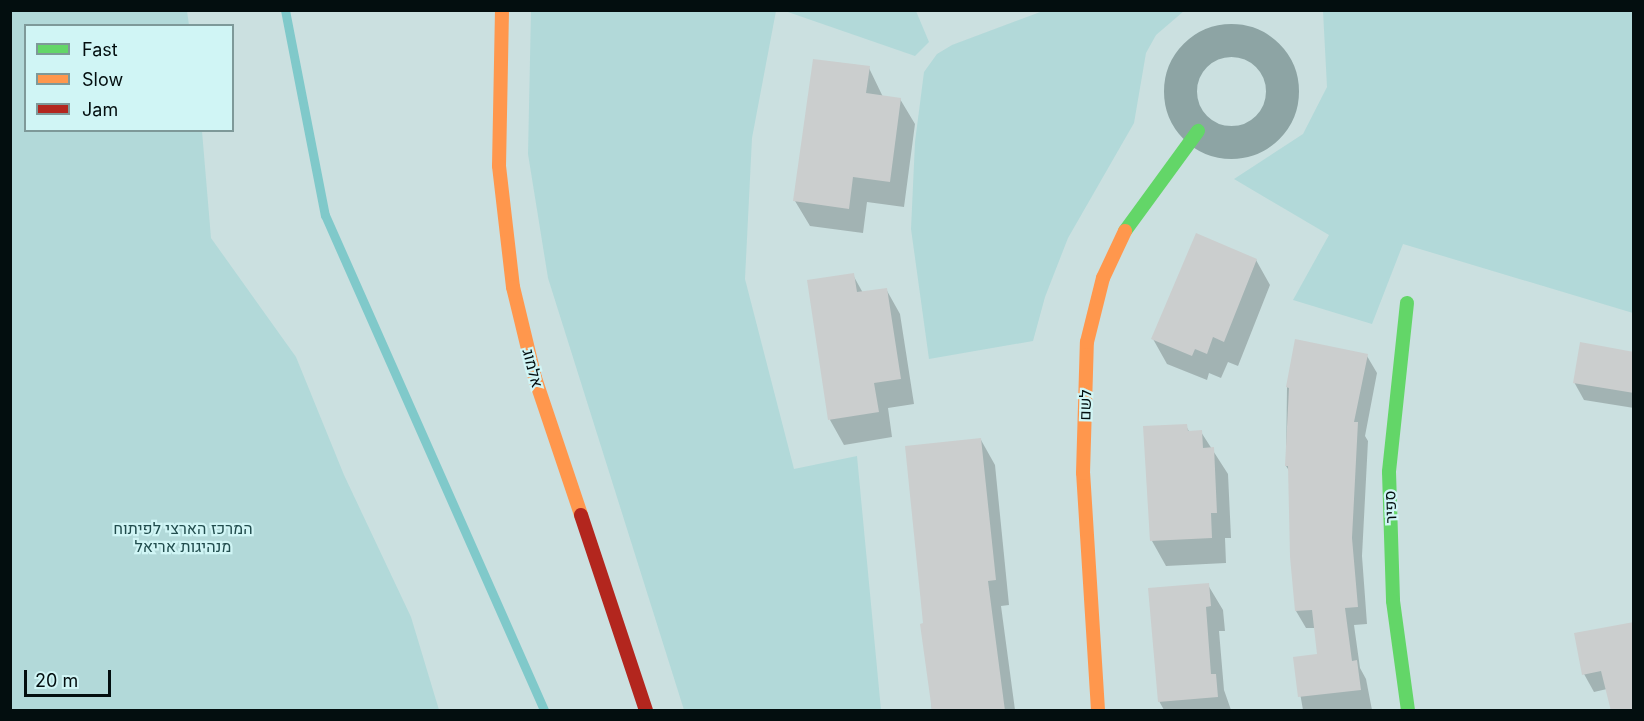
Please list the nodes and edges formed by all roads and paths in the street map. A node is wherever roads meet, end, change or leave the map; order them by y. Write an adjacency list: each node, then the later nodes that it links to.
1 (502, 10): 4 (street, אלמוג)
2 (1198, 131): 5 (street, לשם)
3 (1407, 303): 6 (street, ספיר)
4 (646, 711)
5 (1098, 711)
6 (1408, 711)

